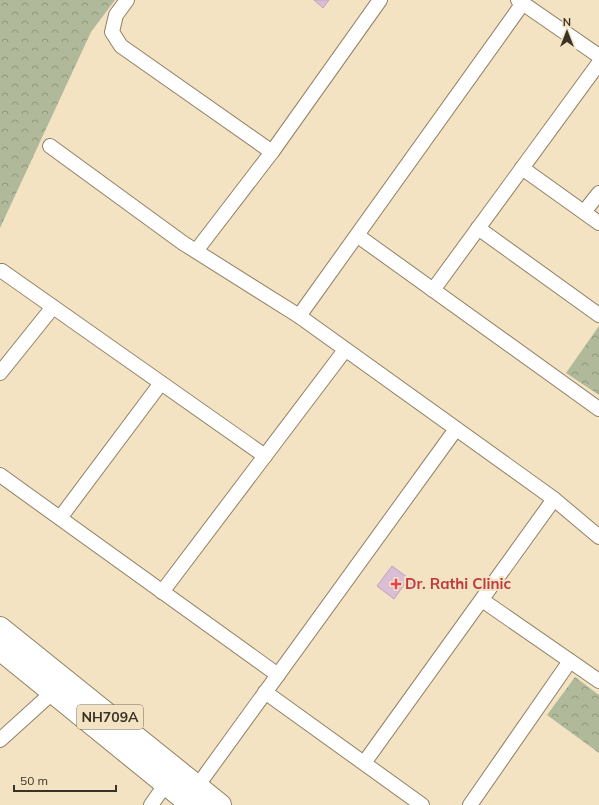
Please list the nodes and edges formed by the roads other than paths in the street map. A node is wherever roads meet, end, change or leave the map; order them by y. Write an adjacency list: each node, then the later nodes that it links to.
1 (127, 0): 7 (street)
2 (380, 0): 7 (street)
3 (520, 2): 4 (street); 13 (street)
4 (599, 56)
5 (599, 63): 8 (street)
6 (50, 146): 14 (street)
7 (272, 152): 14 (street)
8 (522, 168): 10 (street); 12 (street)
9 (599, 192): 10 (street)
10 (584, 212): 11 (street)
11 (599, 223)
12 (478, 228): 16 (street); 18 (street)
13 (358, 236): 16 (street); 19 (street)
14 (196, 251): 19 (street)
15 (2, 271): 17 (street)
16 (433, 290): 23 (street)
17 (53, 307): 21 (street); 22 (street)
18 (599, 315)
19 (299, 316): 20 (street)
20 (345, 350): 24 (street); 25 (street)
21 (0, 373)
22 (161, 383): 25 (street); 28 (street)
23 (599, 409)
24 (456, 429): 27 (street); 35 (street)
25 (265, 456): 30 (street)
26 (0, 475): 28 (street)
27 (554, 499): 29 (street); 31 (street)
28 (60, 518): 30 (street)
29 (599, 537)
30 (162, 592): 35 (street)
31 (482, 600): 34 (street); 40 (street)
32 (0, 628): 41 (highway, NH709A)
33 (0, 649): 37 (highway, NH709A)
34 (570, 661): 36 (street); 46 (street)
35 (278, 675): 38 (street)
36 (599, 681)
37 (53, 692): 39 (street); 41 (highway, NH709A)
38 (265, 692): 40 (street); 42 (street)
39 (0, 740)
40 (364, 763): 45 (street)
41 (171, 777): 42 (highway, NH709A); 43 (street)
42 (192, 797): 44 (highway, NH709A)
43 (151, 805)
44 (220, 805)
45 (422, 805)
46 (470, 805)

